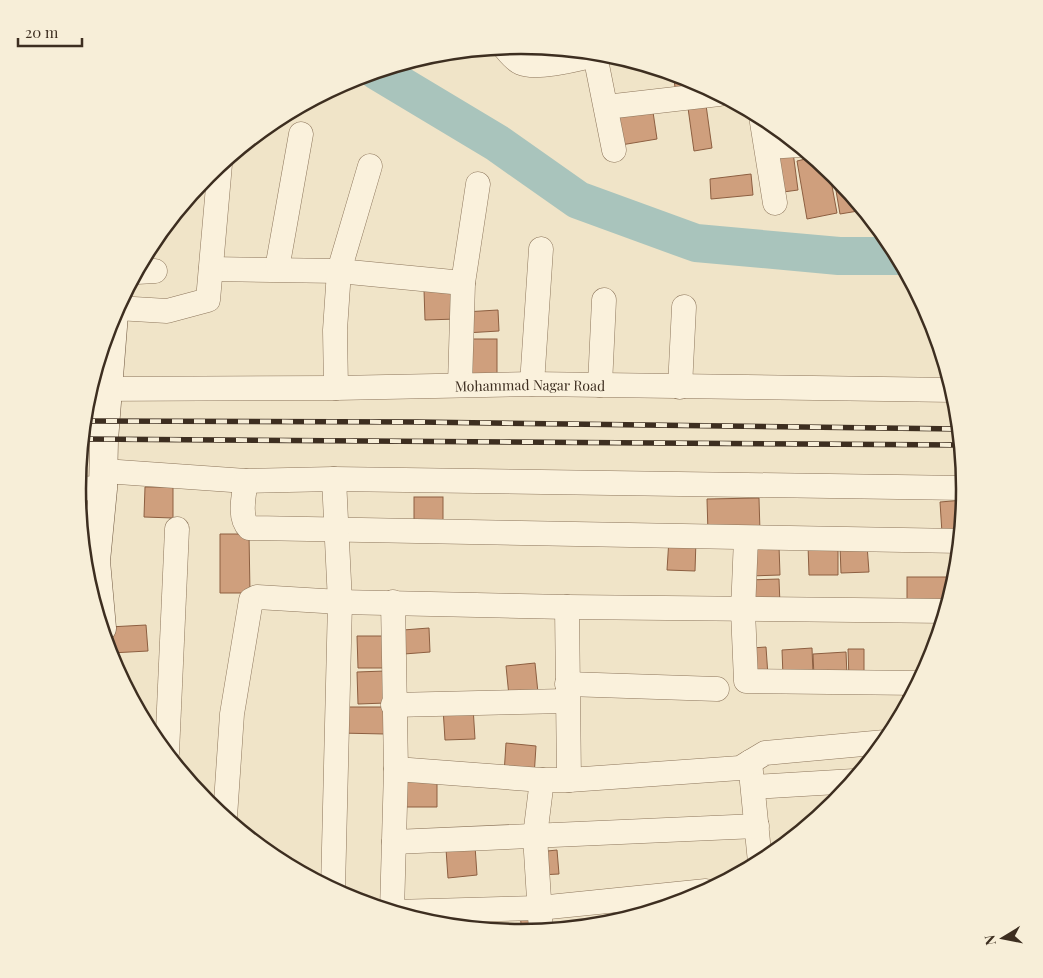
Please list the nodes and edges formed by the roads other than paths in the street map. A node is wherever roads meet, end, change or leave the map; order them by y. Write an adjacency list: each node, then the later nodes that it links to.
1 (511, 54): 2 (street)
2 (582, 58)
3 (594, 60): 5 (street)
4 (706, 95): 5 (street)
5 (606, 107): 10 (street)
6 (763, 127): 9 (street)
7 (301, 134): 17 (street)
8 (788, 146): 9 (street)
9 (767, 147): 14 (street)
10 (614, 150)
11 (370, 166): 18 (street)
12 (219, 177): 16 (street)
13 (478, 184): 19 (street)
14 (775, 203)
15 (540, 249): 25 (street)
16 (211, 269): 17 (street); 21 (street)
17 (277, 269): 18 (street)
18 (339, 271): 19 (street); 28 (street)
19 (463, 283): 24 (street)
20 (604, 300): 26 (street)
21 (125, 308)
22 (684, 308): 27 (street)
23 (103, 370): 29 (main road)
24 (460, 384): 25 (street, Mohammad Nagar Road); 28 (street, Mohammad Nagar Road)
25 (532, 384): 26 (street, Mohammad Nagar Road)
26 (600, 385): 27 (street, Mohammad Nagar Road)
27 (680, 387): 30 (street, Mohammad Nagar Road)
28 (336, 388): 29 (street, Mohammad Nagar Road)
29 (99, 389): 33 (main road)
30 (945, 390)
31 (334, 479): 32 (street); 34 (street); 36 (street)
32 (246, 481): 33 (street); 36 (street)
33 (95, 482): 39 (main road)
34 (957, 488)
35 (177, 529): 49 (street)
36 (336, 530): 37 (street); 40 (street)
37 (746, 538): 38 (street); 43 (street)
38 (954, 541)
39 (91, 550)
40 (340, 602): 41 (street); 57 (street); 62 (street)
41 (392, 602): 42 (street); 48 (street)
42 (567, 607): 43 (street); 47 (street)
43 (743, 610): 44 (street); 45 (street)
44 (939, 612)
45 (911, 683)
46 (717, 689): 47 (street)
47 (567, 693): 48 (street); 54 (street)
48 (393, 705): 52 (street)
49 (168, 742)
50 (875, 743): 51 (street)
51 (750, 762): 54 (street); 56 (street)
52 (396, 769): 53 (street); 60 (street)
53 (542, 780): 54 (street); 59 (street)
54 (569, 780)
55 (844, 782): 56 (street)
56 (753, 787): 58 (street)
57 (226, 808)
58 (757, 826): 59 (street); 61 (street)
59 (535, 836): 60 (street); 65 (street)
60 (394, 842): 64 (street)
61 (763, 851)
62 (333, 881)
63 (678, 895): 65 (street)
64 (393, 904)
65 (539, 908): 66 (street); 67 (street)
66 (418, 911)
67 (540, 923)

